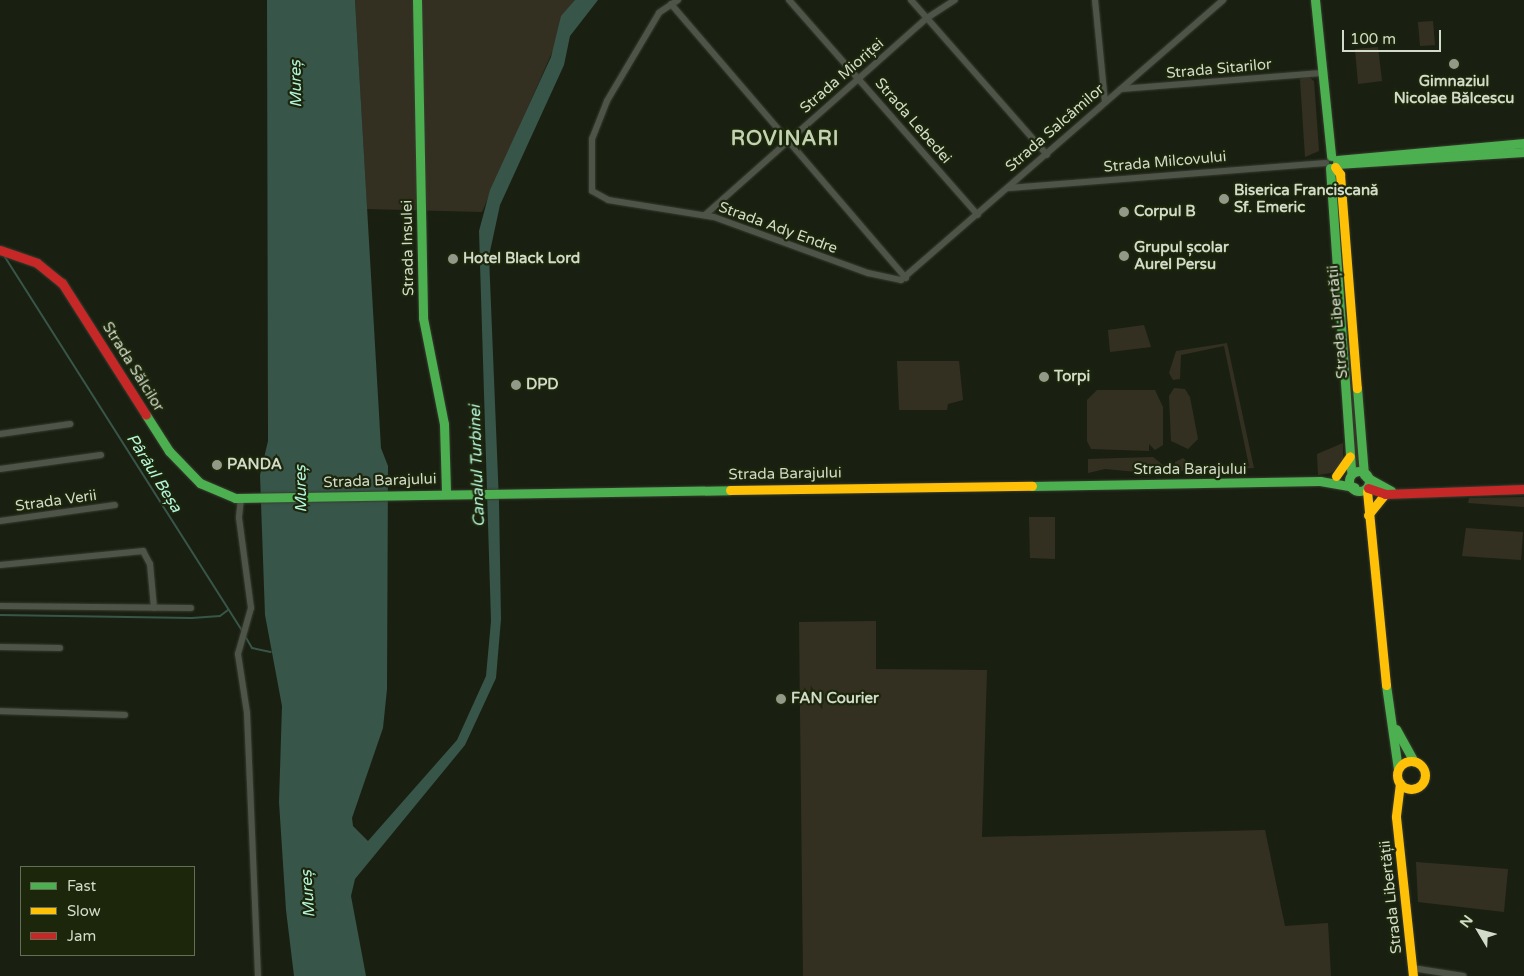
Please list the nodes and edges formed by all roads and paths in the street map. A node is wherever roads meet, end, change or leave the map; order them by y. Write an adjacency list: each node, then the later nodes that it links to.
1 (417, 0): 38 (main road, Strada Insulei)
2 (678, 0): 9 (street, Strada Ady Endre)
3 (789, 0): 12 (street, Strada Lebedei)
4 (911, 0): 10 (street)
5 (955, 0): 10 (street, Strada Mioriței)
6 (1095, 0): 14 (street)
7 (1223, 0): 13 (street, Strada Salcâmilor)
8 (1315, 0): 11 (main road, Strada Libertății)
9 (671, 4): 15 (street); 22 (street, Strada Ady Endre)
10 (927, 18): 12 (street, Strada Mioriței); 18 (street)
11 (1321, 72): 13 (street, Strada Sitarilor); 20 (main road, Strada Libertății)
12 (858, 78): 15 (street, Strada Mioriței); 23 (street, Strada Lebedei)
13 (1120, 90): 14 (street, Strada Salcâmilor)
14 (1105, 102): 18 (street, Strada Salcâmilor)
15 (788, 140): 22 (street, Strada Mioriței); 25 (street)
16 (1524, 143): 19 (main road)
17 (1524, 152): 19 (main road)
18 (1047, 155): 21 (street, Strada Salcâmilor)
19 (1411, 156): 20 (main road)
20 (1333, 163): 21 (street, Strada Milcovului); 28 (main road, Strada Libertății); 33 (main road, Strada Libertății)
21 (1008, 188): 23 (street, Strada Salcâmilor)
22 (705, 215): 25 (street, Strada Ady Endre)
23 (978, 215): 25 (street, Strada Salcâmilor)
24 (0, 250): 40 (main road, Strada Sălcilor)
25 (906, 278)
26 (70, 424): 27 (street)
27 (0, 434)
28 (1352, 438): 31 (main road, Strada Libertății); 32 (main road)
29 (100, 455): 30 (street)
30 (0, 469)
31 (1350, 472): 32 (main road, Strada Barajului); 33 (main road); 35 (main road, Strada Libertății)
32 (1336, 476): 34 (main road, Strada Barajului)
33 (1365, 476): 35 (main road, Strada Libertății); 37 (main road)
34 (1320, 481): 35 (main road, Strada Barajului); 38 (main road, Strada Barajului)
35 (1362, 489): 39 (main road, Strada Barajului); 42 (main road)
36 (1524, 489): 37 (main road)
37 (1396, 492): 39 (main road)
38 (446, 493): 40 (main road, Strada Barajului)
39 (1385, 494): 42 (main road)
40 (246, 498): 59 (street)
41 (116, 505): 43 (street, Strada Verii)
42 (1368, 520): 52 (main road)
43 (0, 521)
44 (0, 565): 46 (street)
45 (0, 606): 46 (street)
46 (154, 608): 47 (street)
47 (191, 608)
48 (0, 647): 49 (street)
49 (60, 648)
50 (0, 711): 51 (street)
51 (125, 715)
52 (1393, 724): 53 (main road); 54 (main road)
53 (1414, 761): 54 (main road); 56 (main road)
54 (1398, 769): 55 (main road)
55 (1400, 783): 56 (main road); 57 (main road, Strada Libertății)
56 (1417, 788): 57 (main road)
57 (1396, 815): 58 (main road, Strada Libertății)
58 (1413, 972): 60 (street)
59 (258, 976)
60 (1463, 976)

